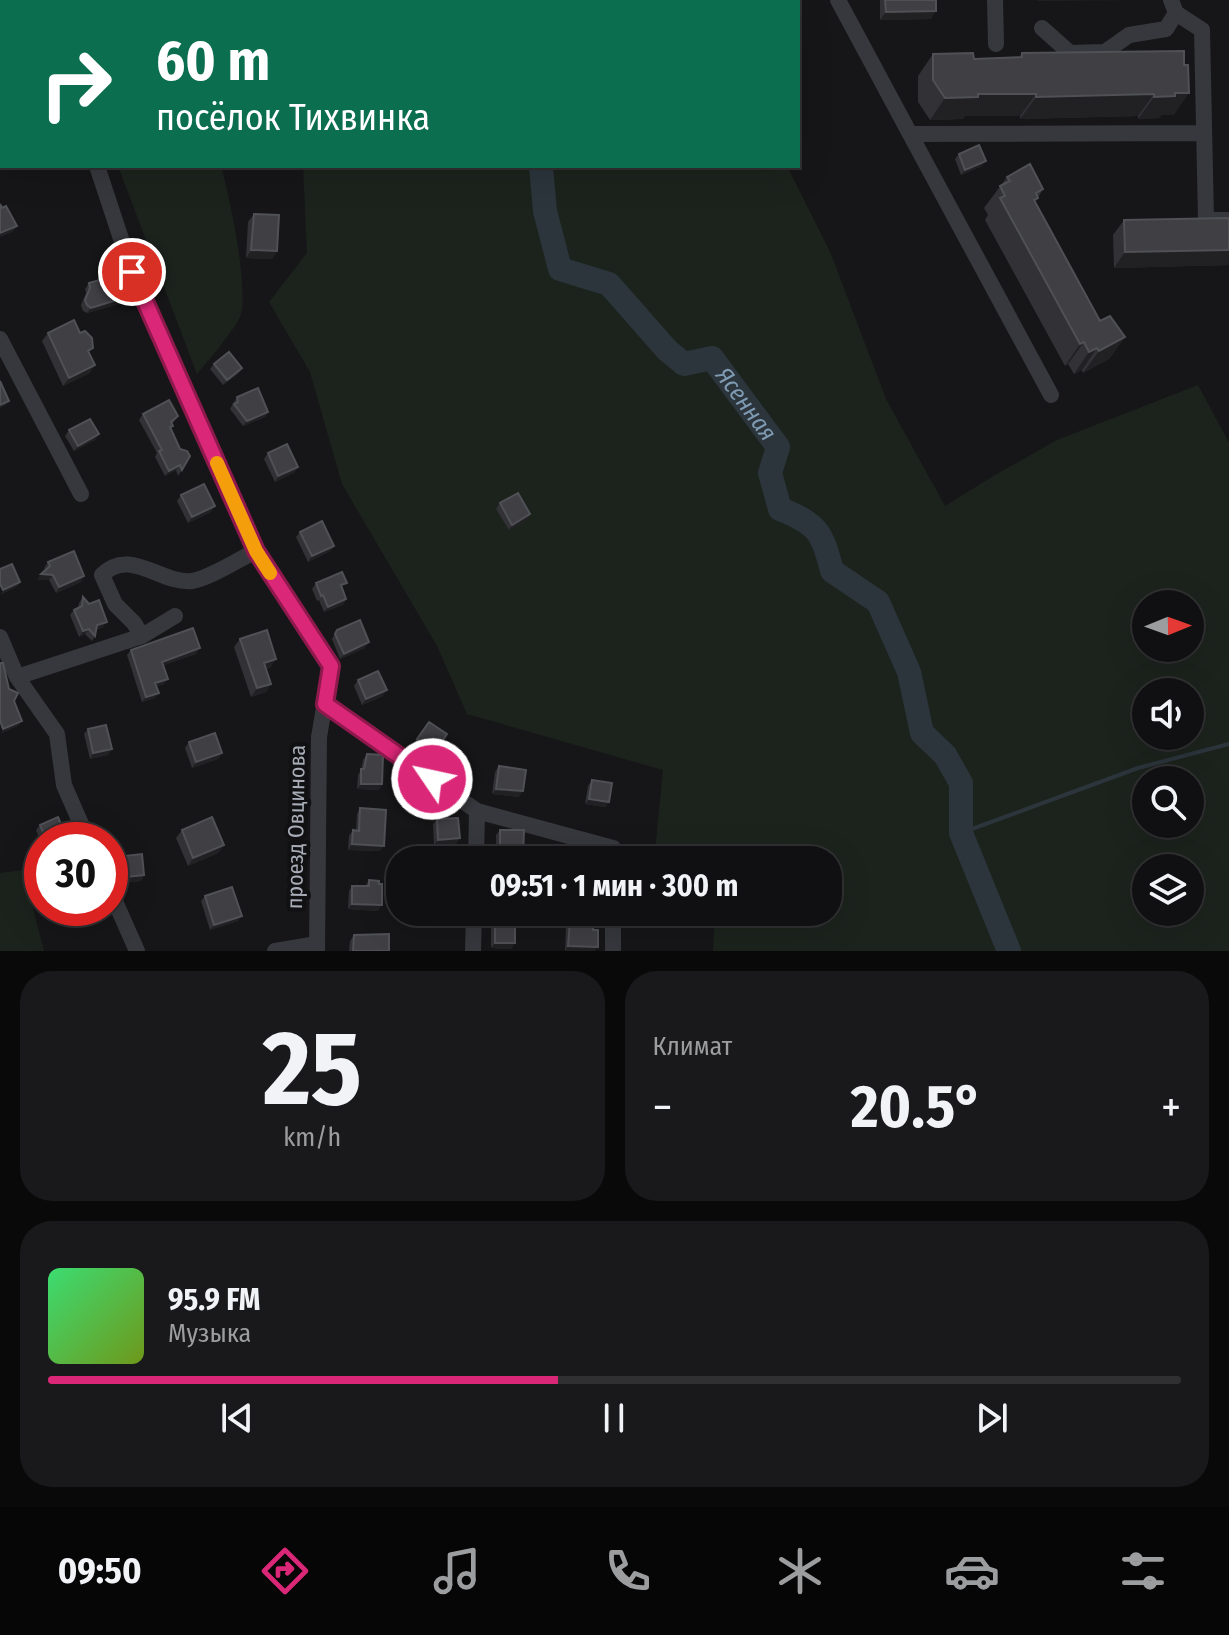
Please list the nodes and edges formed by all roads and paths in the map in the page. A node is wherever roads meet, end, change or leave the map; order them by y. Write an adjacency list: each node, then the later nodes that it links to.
1 (838, 0): 7 (street)
2 (995, 0): 5 (street)
3 (1174, 6): 4 (street); 6 (street)
4 (1042, 28)
5 (996, 44)
6 (1203, 133): 7 (street); 9 (street)
7 (910, 134): 11 (street)
8 (98, 168): 13 (street, проезд Овцинова)
9 (1229, 220)
10 (0, 339): 12 (street)
11 (1051, 395)
12 (81, 494)
13 (256, 551): 15 (street); 18 (street, проезд Овцинова)
14 (175, 616): 15 (street)
15 (142, 636): 17 (street)
16 (0, 637): 17 (street)
17 (17, 677): 20 (street)
18 (325, 704): 19 (street); 26 (street, проезд Овцинова)
19 (477, 811): 21 (street); 22 (street)
20 (80, 822)
21 (476, 846)
22 (588, 846)
23 (126, 926): 27 (street)
24 (474, 926): 29 (street)
25 (613, 926): 30 (street)
26 (317, 948): 28 (street)
27 (137, 951)
28 (275, 951)
29 (473, 951)
30 (613, 951)

